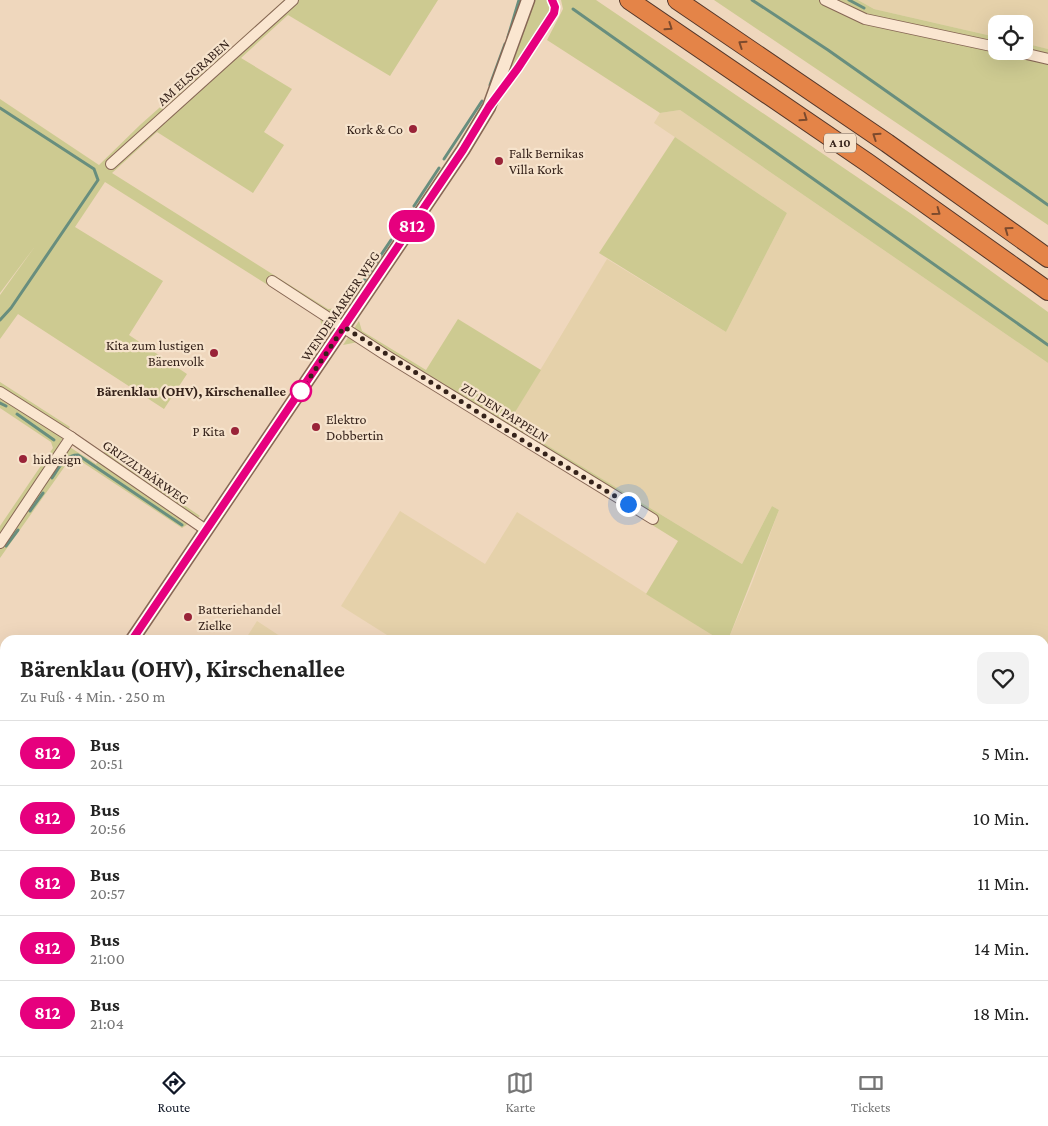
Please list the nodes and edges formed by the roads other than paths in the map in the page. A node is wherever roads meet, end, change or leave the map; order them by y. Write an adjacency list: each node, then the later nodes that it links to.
1 (293, 0): 9 (street, AM ELSGRABEN)
2 (528, 0): 13 (street, WENDEMARKER WEG)
3 (629, 0): 12 (highway, A 10, one-way to 12)
4 (677, 0): 10 (highway, A 10, one-way to 4)
5 (825, 0): 6 (street)
6 (988, 46)
7 (1033, 55): 8 (street)
8 (1048, 59)
9 (111, 164)
10 (1048, 258)
11 (272, 281): 13 (street)
12 (1048, 291)
13 (344, 327): 16 (street, ZU DEN PAPPELN); 17 (street, WENDEMARKER WEG)
14 (0, 392): 15 (street, GRIZZLYBÄRWEG)
15 (68, 441): 17 (street, GRIZZLYBÄRWEG); 18 (street)
16 (652, 519)
17 (206, 530): 19 (street, WENDEMARKER WEG)
18 (0, 542)
19 (135, 635)

